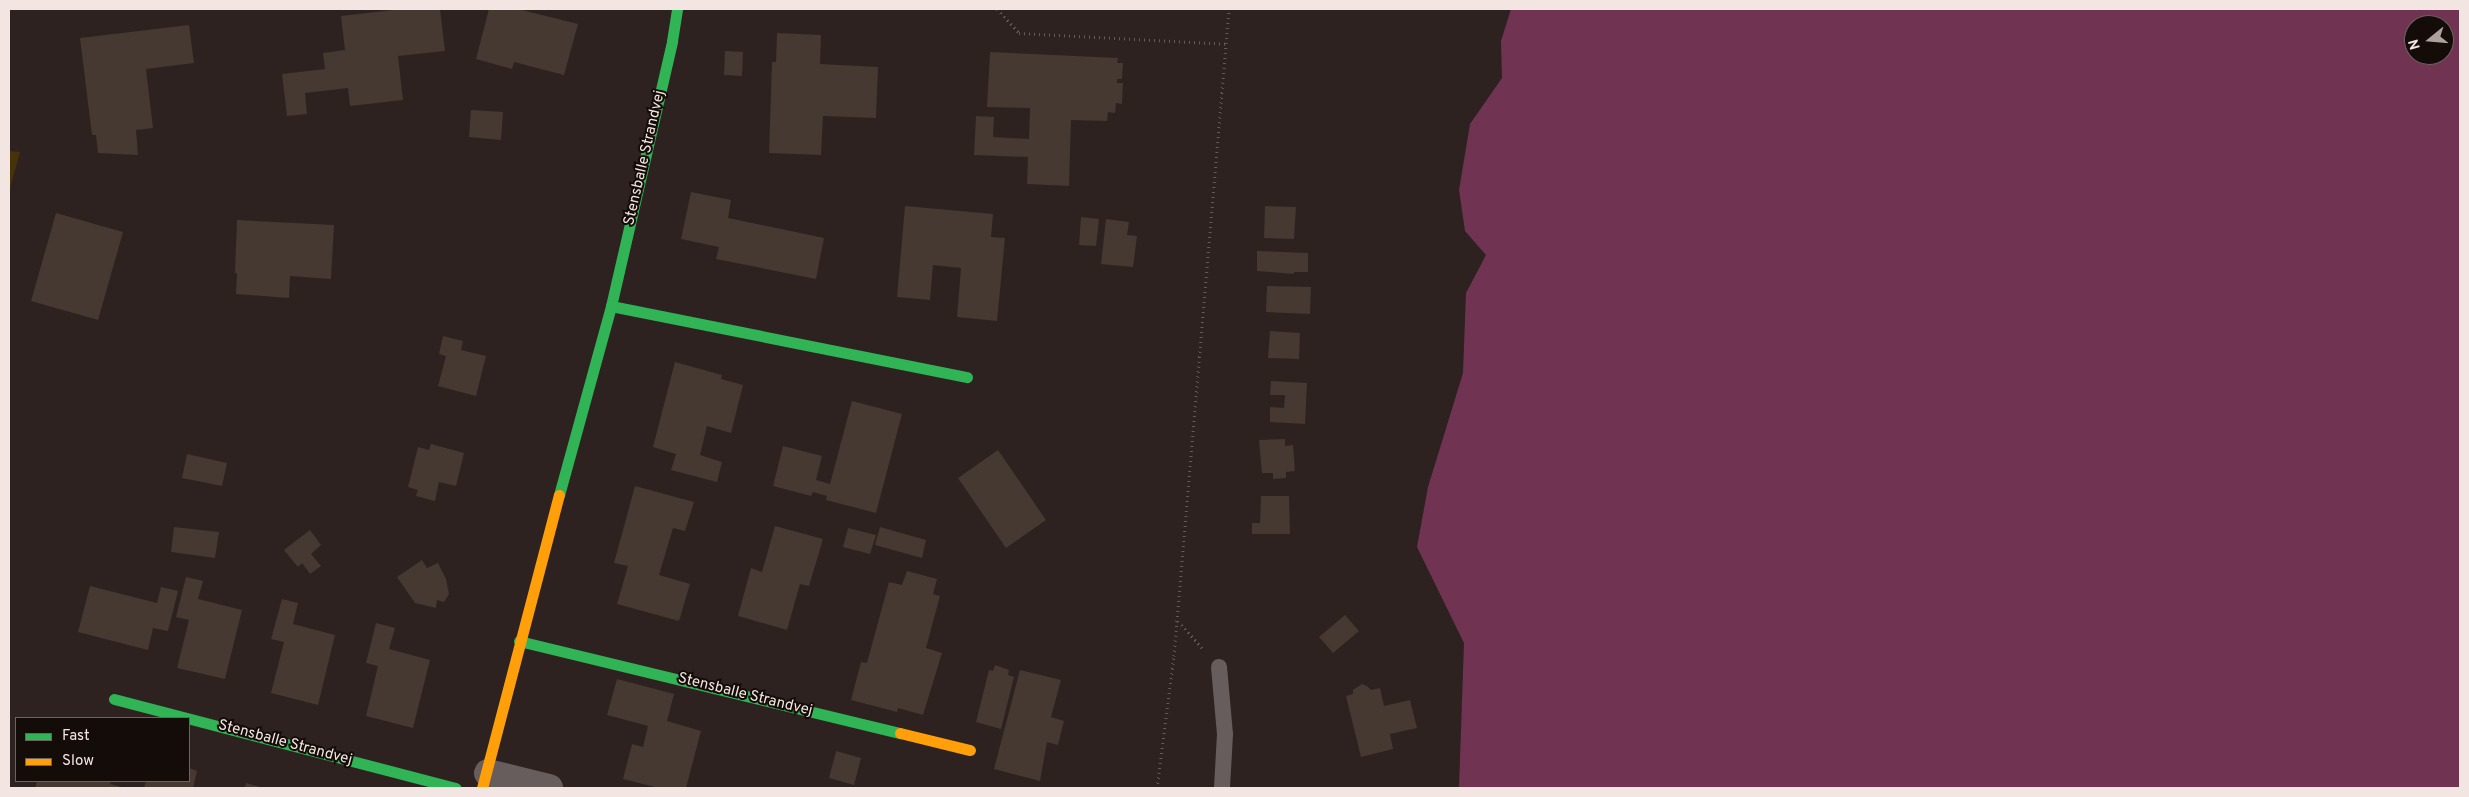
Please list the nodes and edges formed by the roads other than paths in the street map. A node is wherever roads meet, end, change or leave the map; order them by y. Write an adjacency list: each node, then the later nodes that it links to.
1 (676, 9): 2 (street, Stensballe Strandvej)
2 (611, 306): 3 (street); 4 (street, Stensballe Strandvej)
3 (967, 377)
4 (519, 641): 9 (street, Stensballe Strandvej); 10 (street, Stensballe Strandvej)
5 (1219, 667): 13 (lane)
6 (114, 698): 7 (street, Stensballe Strandvej)
7 (186, 717)
8 (190, 718): 11 (street, Stensballe Strandvej)
9 (970, 750)
10 (485, 780): 12 (street, Stensballe Strandvej)
11 (456, 788)
12 (548, 788)
13 (1222, 788)

